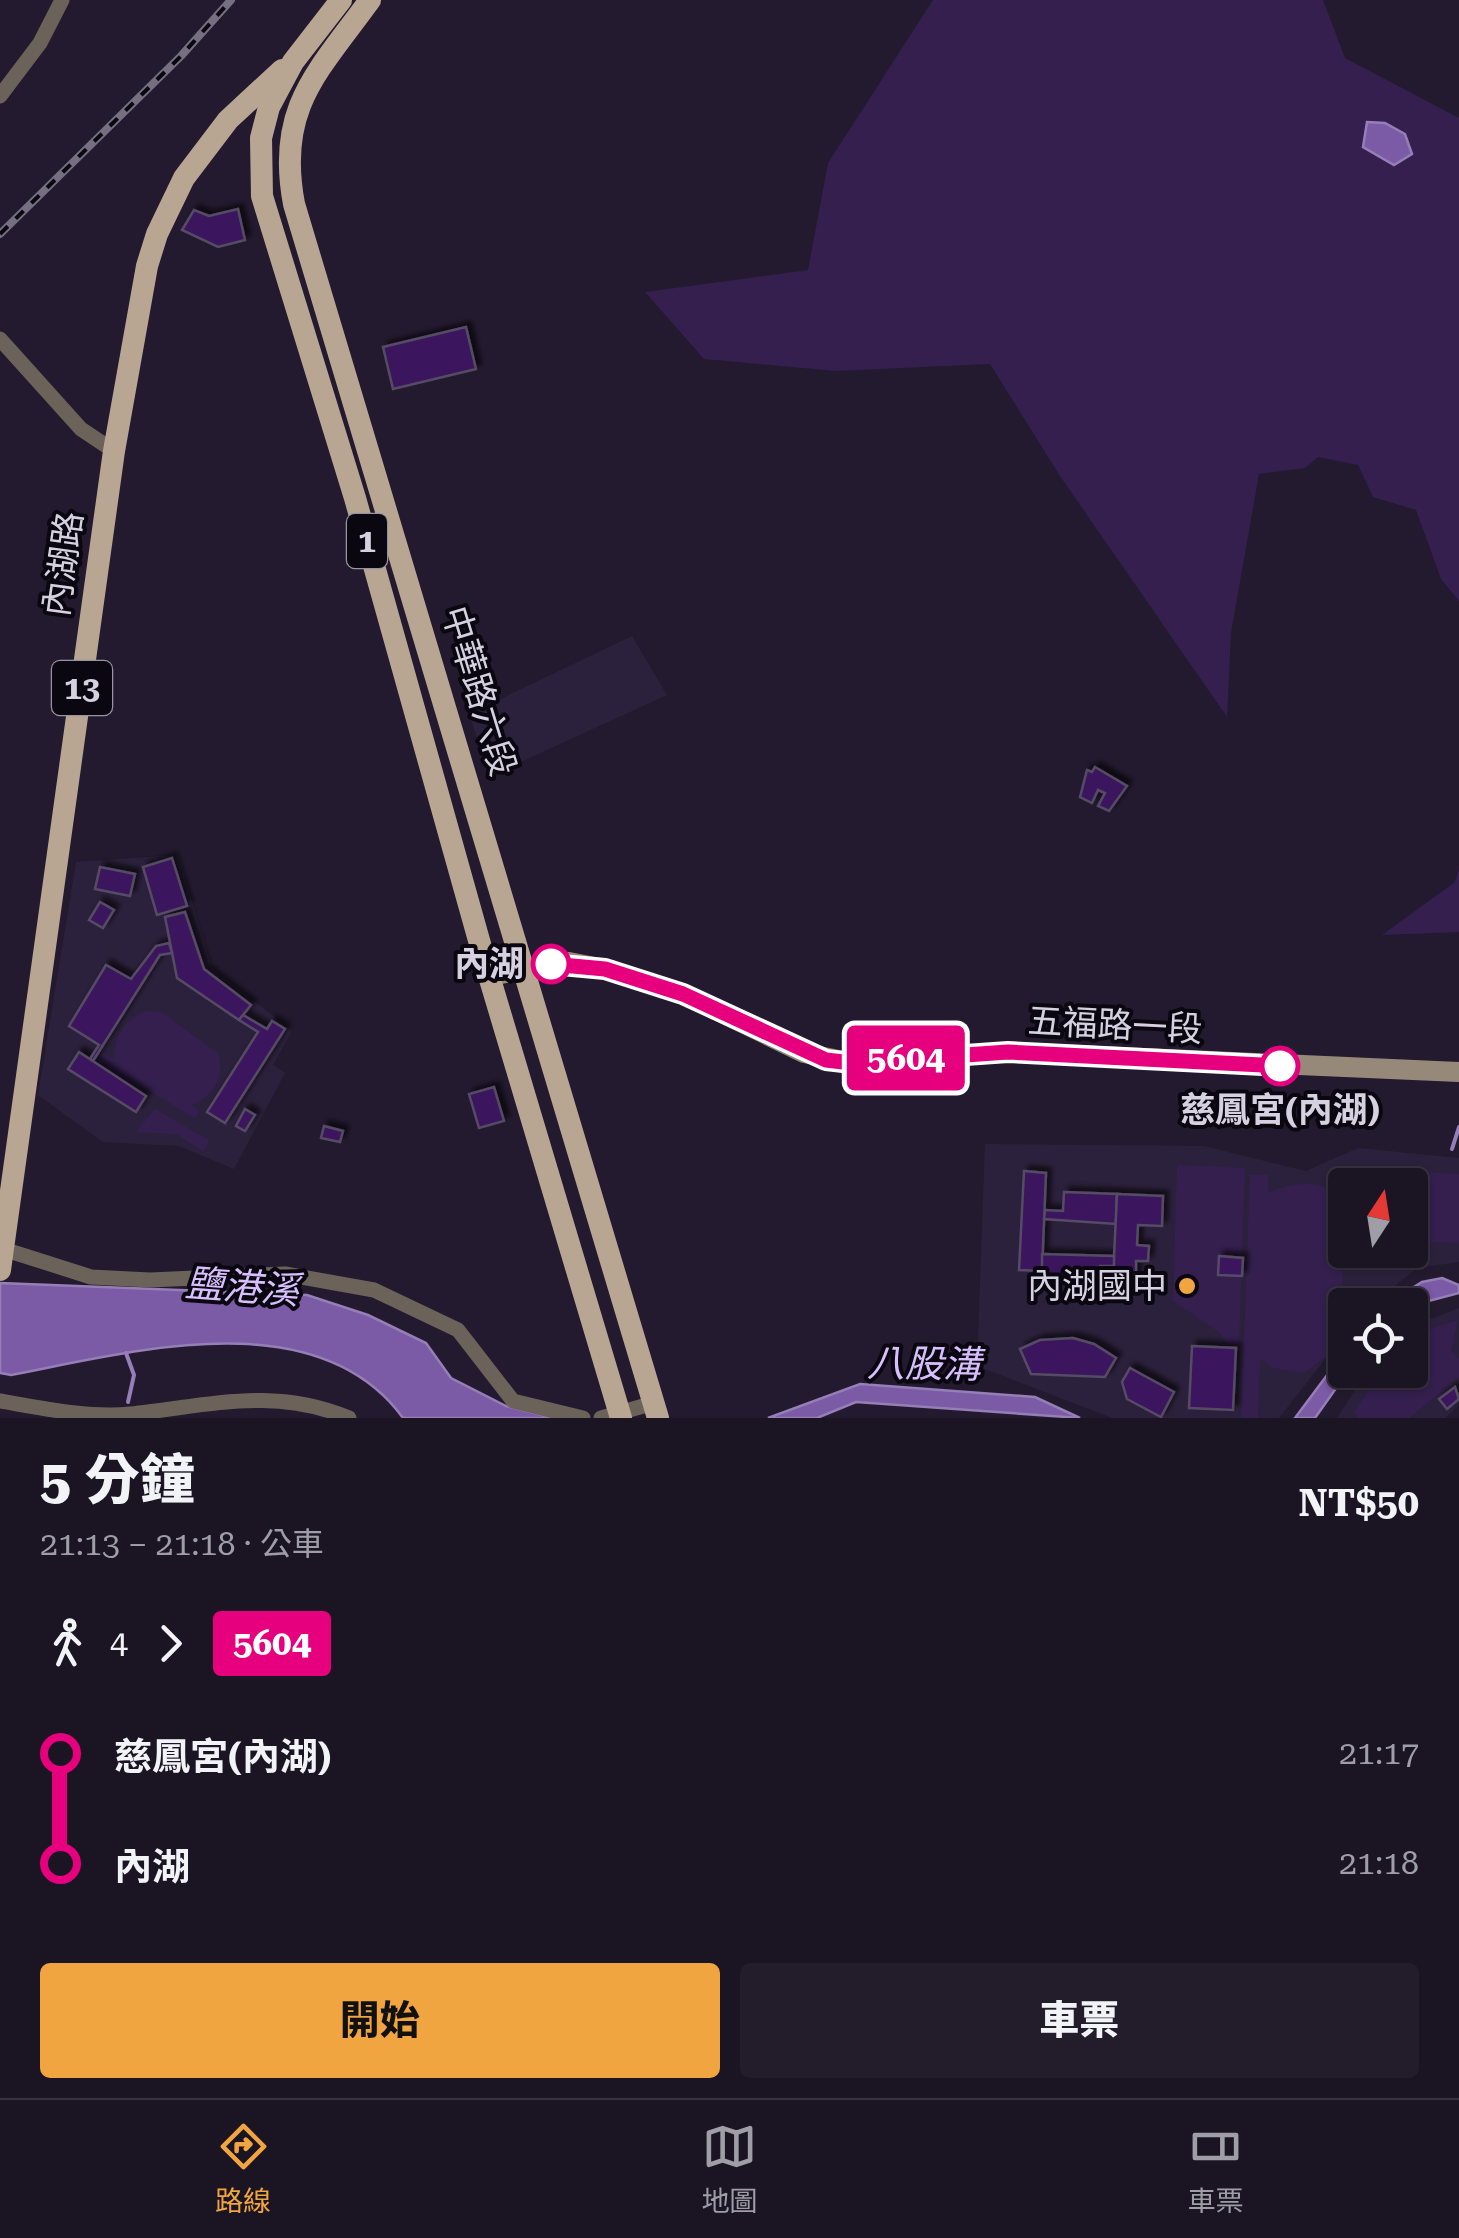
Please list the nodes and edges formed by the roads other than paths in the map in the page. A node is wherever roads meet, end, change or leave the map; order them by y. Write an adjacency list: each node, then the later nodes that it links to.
1 (62, 0): 6 (street)
2 (341, 0): 4 (main road, 中華路六段 / 1)
3 (370, 0): 5 (main road, 中華路六段 / 1)
4 (293, 62): 7 (main road, 中華路六段 / 1); 8 (main road, 內湖路 / 13)
5 (313, 77): 7 (main road, 內湖路 / 13); 11 (main road, 中華路六段 / 1)
6 (0, 96)
7 (269, 107): 8 (main road, 內湖路 / 13); 12 (main road, 中華路六段 / 1)
8 (210, 142): 10 (main road, 內湖路 / 13)
9 (0, 339): 10 (street)
10 (114, 451): 16 (main road, 內湖路 / 13)
11 (383, 491): 12 (street); 13 (main road, 中華路六段 / 1)
12 (355, 498): 14 (main road, 中華路六段 / 1)
13 (524, 967): 14 (main road, 五福路一段); 15 (main road, 五福路一段); 18 (main road, 中華路六段 / 1)
14 (489, 976): 19 (main road, 中華路六段 / 1)
15 (1459, 1072)
16 (2, 1260): 21 (street)
17 (0, 1401): 20 (street)
18 (656, 1410): 19 (street)
19 (614, 1416)
20 (350, 1418)
21 (583, 1418)

